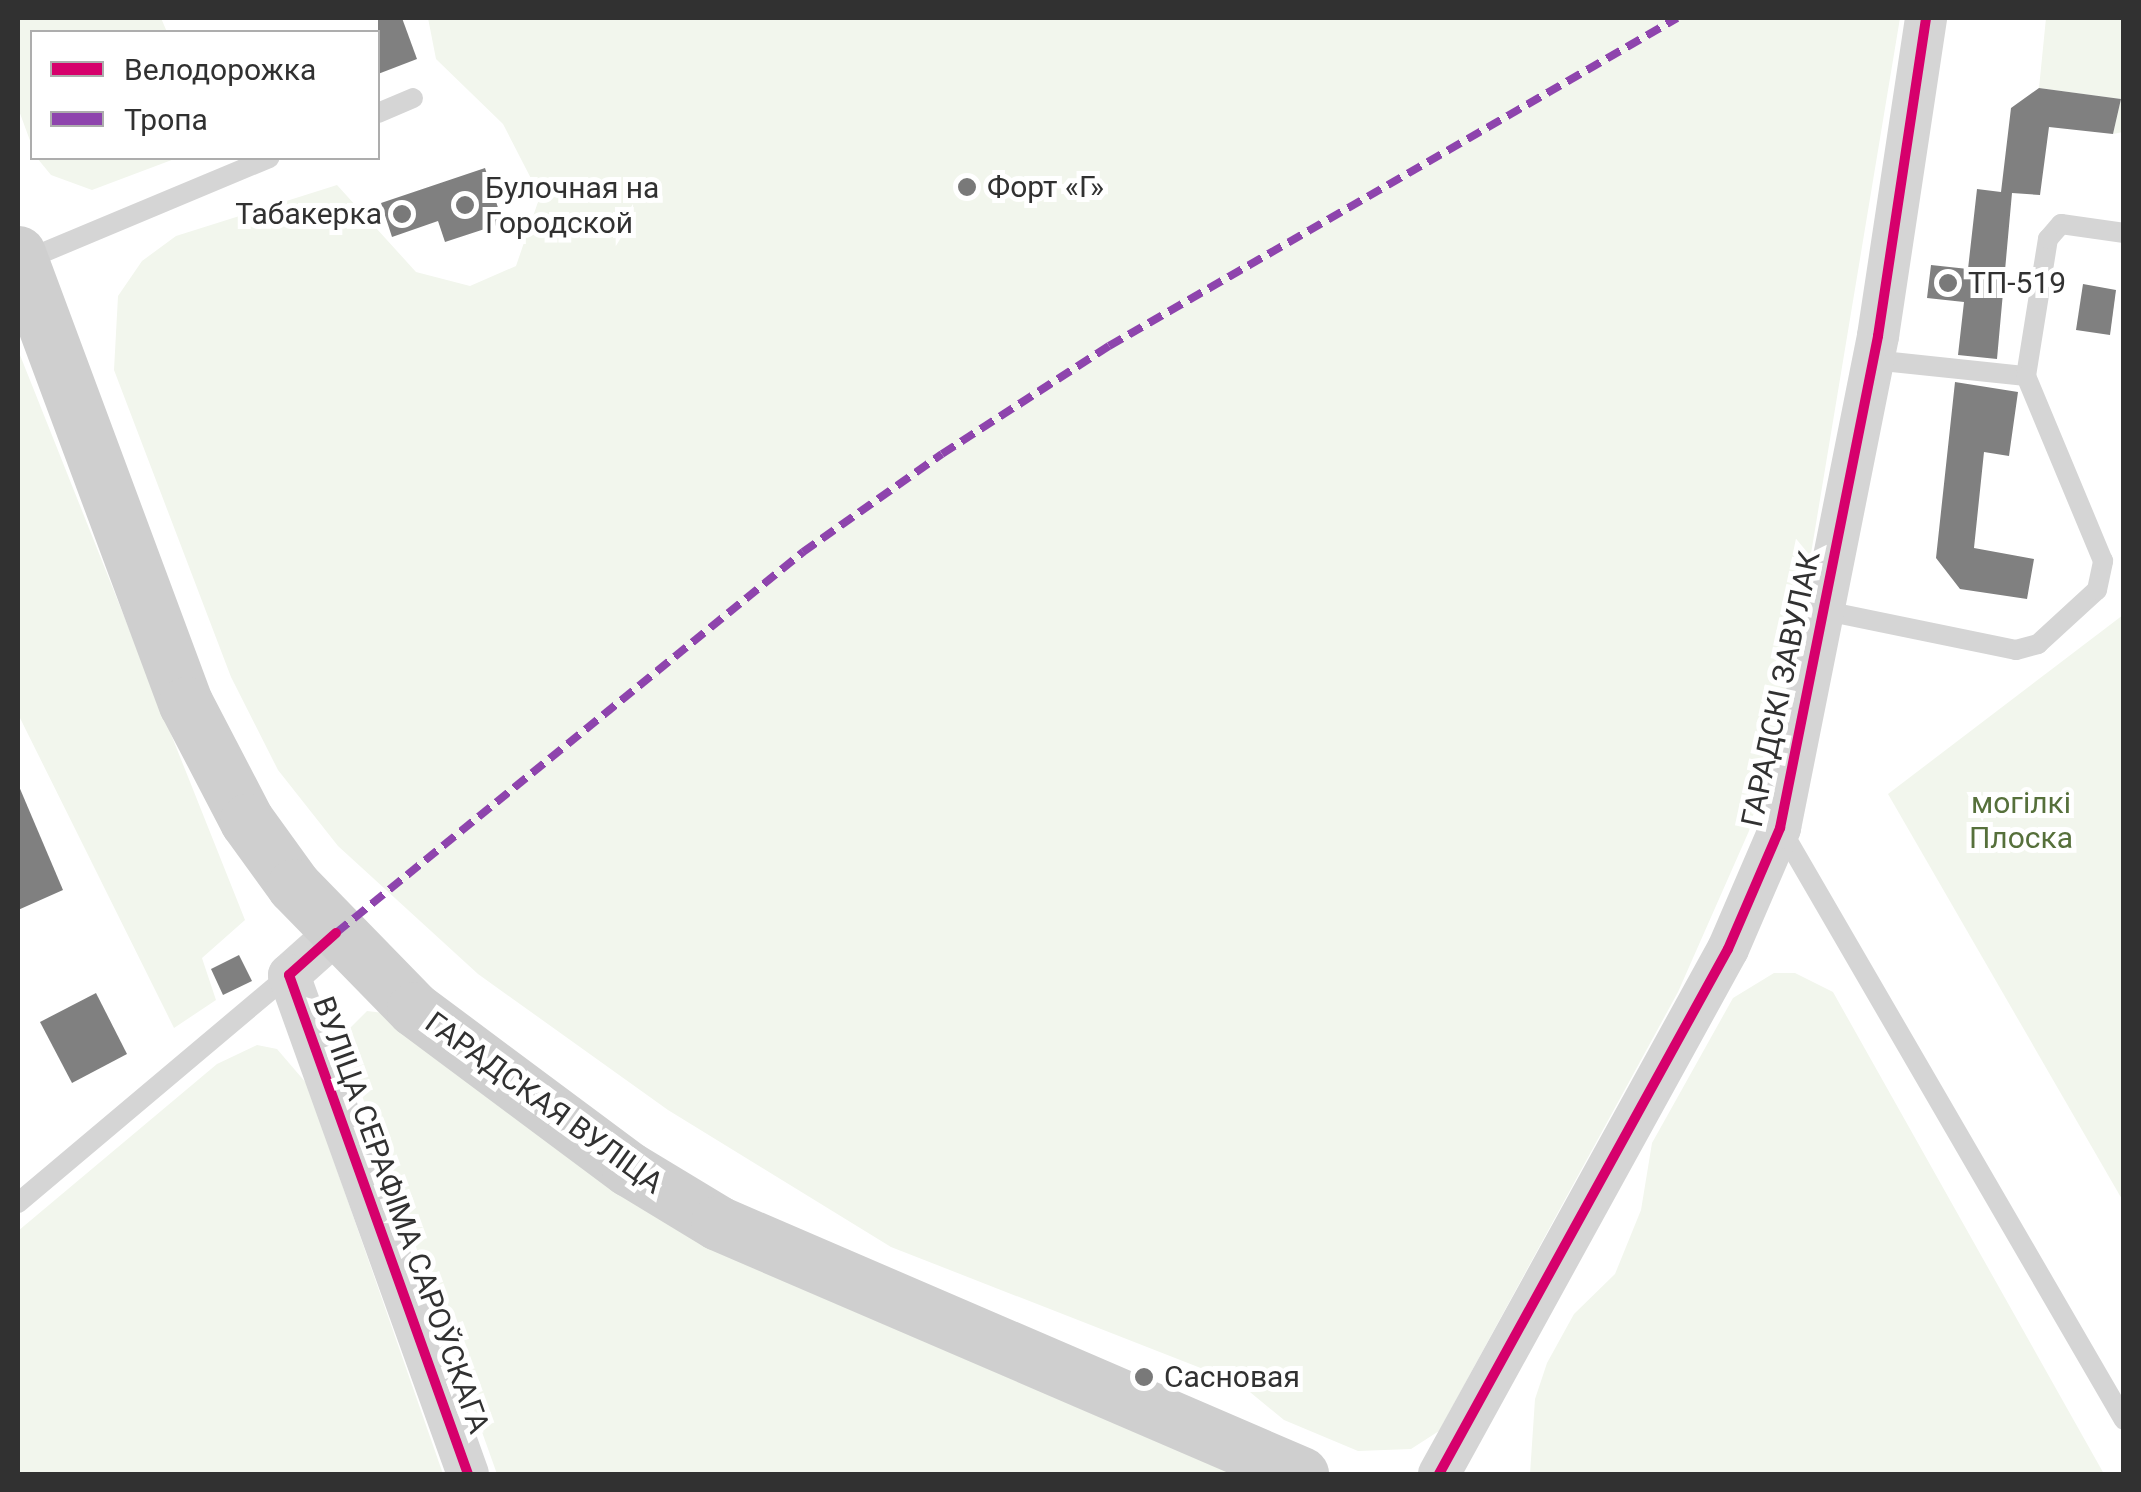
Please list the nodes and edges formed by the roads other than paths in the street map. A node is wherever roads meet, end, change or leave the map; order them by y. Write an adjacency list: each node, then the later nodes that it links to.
1 (1926, 18): 7 (street, ГАРАДСКІ ЗАВУЛАК)
2 (413, 98): 3 (lane)
3 (380, 111)
4 (264, 160): 6 (lane)
5 (2124, 233): 8 (lane)
6 (19, 258): 11 (main road, ГАРАДСКАЯ ВУЛІЦА)
7 (1873, 360): 8 (lane); 9 (street, ГАРАДСКІ ЗАВУЛАК)
8 (2026, 376): 9 (lane)
9 (1826, 611): 10 (street, ГАРАДСКІ ЗАВУЛАК)
10 (1780, 828): 14 (lane); 17 (street, ГАРАДСКІ ЗАВУЛАК)
11 (336, 933): 12 (street, ВУЛІЦА СЕРАФІМА САРОЎСКАГА); 16 (main road, ГАРАДСКАЯ ВУЛІЦА)
12 (289, 975): 13 (lane); 15 (street, ВУЛІЦА СЕРАФІМА САРОЎСКАГА)
13 (18, 1202)
14 (2124, 1420)
15 (468, 1474)
16 (1301, 1474)
17 (1439, 1474)

